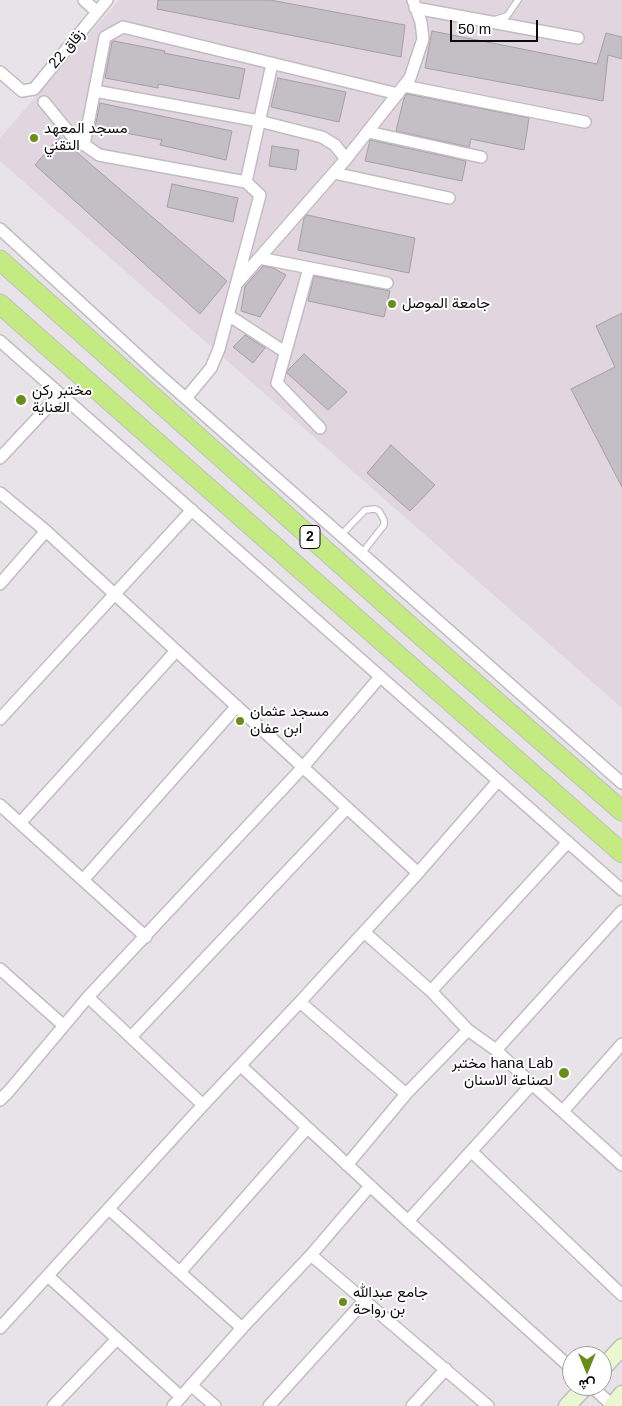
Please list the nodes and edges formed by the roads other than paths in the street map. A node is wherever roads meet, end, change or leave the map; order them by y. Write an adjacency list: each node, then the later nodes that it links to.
1 (84, 0): 5 (street)
2 (107, 0): 5 (street, زقاق 22)
3 (518, 0): 6 (lane)
4 (414, 4): 6 (street); 10 (street)
5 (97, 12): 9 (street, زقاق 22)
6 (492, 21): 7 (street)
7 (578, 38)
8 (272, 64): 10 (street); 11 (street); 13 (street)
9 (0, 72)
10 (401, 90): 14 (street); 15 (street)
11 (94, 91): 13 (street); 16 (street)
12 (44, 102): 16 (street)
13 (259, 121): 18 (street); 20 (street)
14 (585, 122)
15 (368, 132): 17 (street); 18 (street)
16 (84, 145): 20 (street)
17 (481, 157)
18 (346, 159): 19 (street)
19 (334, 173): 21 (street); 23 (street)
20 (246, 182): 26 (street)
21 (449, 198)
22 (0, 229): 33 (street)
23 (259, 258): 25 (street); 26 (street)
24 (0, 260): 43 (highway, 2)
25 (309, 268): 27 (street); 31 (street)
26 (238, 282): 29 (street)
27 (387, 283)
28 (0, 304): 45 (highway, 2)
29 (228, 315): 31 (street); 33 (street)
30 (0, 341): 32 (street)
31 (285, 352): 34 (street)
32 (60, 394): 35 (street); 37 (street)
33 (186, 398): 39 (street)
34 (320, 428)
35 (0, 458)
36 (0, 493): 38 (street)
37 (192, 510): 42 (street); 46 (street)
38 (46, 531): 41 (street); 42 (street)
39 (341, 535): 40 (street); 40 (lane)
40 (362, 553): 51 (street)
41 (0, 584)
42 (114, 593): 44 (street); 48 (street)
43 (419, 634): 45 (highway); 53 (highway, 2)
44 (176, 651): 47 (street); 55 (street)
45 (399, 655): 57 (highway, 2)
46 (380, 677): 49 (street); 50 (street)
47 (237, 706): 49 (street); 59 (street)
48 (0, 719)
49 (303, 767): 54 (street); 63 (street)
50 (498, 781): 56 (street); 58 (street)
51 (622, 783)
52 (0, 805): 55 (street)
53 (621, 807)
54 (347, 808): 58 (street); 70 (street)
55 (20, 823): 59 (street)
56 (568, 842): 60 (street); 65 (street)
57 (622, 853)
58 (418, 873): 62 (street)
59 (84, 880): 63 (street)
60 (622, 890)
61 (622, 911): 72 (street)
62 (364, 932): 65 (street); 67 (street)
63 (146, 937): 66 (street)
64 (0, 969): 68 (street)
65 (431, 991): 69 (street)
66 (88, 997): 68 (street); 70 (street)
67 (300, 1002): 73 (street); 77 (street)
68 (64, 1026): 76 (street)
69 (468, 1030): 72 (street); 77 (street)
70 (131, 1037): 79 (street)
71 (622, 1044): 80 (street)
72 (496, 1050): 75 (street)
73 (241, 1066): 79 (street); 81 (street)
74 (0, 1083): 76 (street)
75 (532, 1084): 80 (street); 82 (street)
76 (10, 1091): 78 (street)
77 (406, 1094): 83 (street)
78 (0, 1100)
79 (203, 1105): 86 (street)
80 (563, 1111): 84 (street)
81 (307, 1128): 83 (street); 89 (street)
82 (472, 1152): 87 (street); 91 (street)
83 (347, 1165): 85 (street)
84 (622, 1165)
85 (370, 1186): 87 (street); 88 (street)
86 (109, 1209): 89 (street); 90 (street)
87 (408, 1221): 98 (street)
88 (311, 1255): 92 (street); 94 (street)
89 (180, 1272): 94 (street)
90 (48, 1276): 93 (street); 95 (street)
91 (622, 1295)
92 (365, 1300): 99 (street); 106 (street)
93 (0, 1328)
94 (242, 1328): 100 (street)
95 (117, 1339): 102 (street); 103 (street)
96 (622, 1347): 97 (main road)
97 (612, 1358)
98 (562, 1360)
99 (446, 1368): 107 (street); 108 (street)
100 (191, 1385): 102 (street); 105 (street)
101 (576, 1396): 109 (main road)
102 (181, 1397): 104 (street)
103 (53, 1406)
104 (173, 1406)
105 (215, 1406)
106 (269, 1406)
107 (412, 1406)
108 (488, 1406)
109 (567, 1406)

